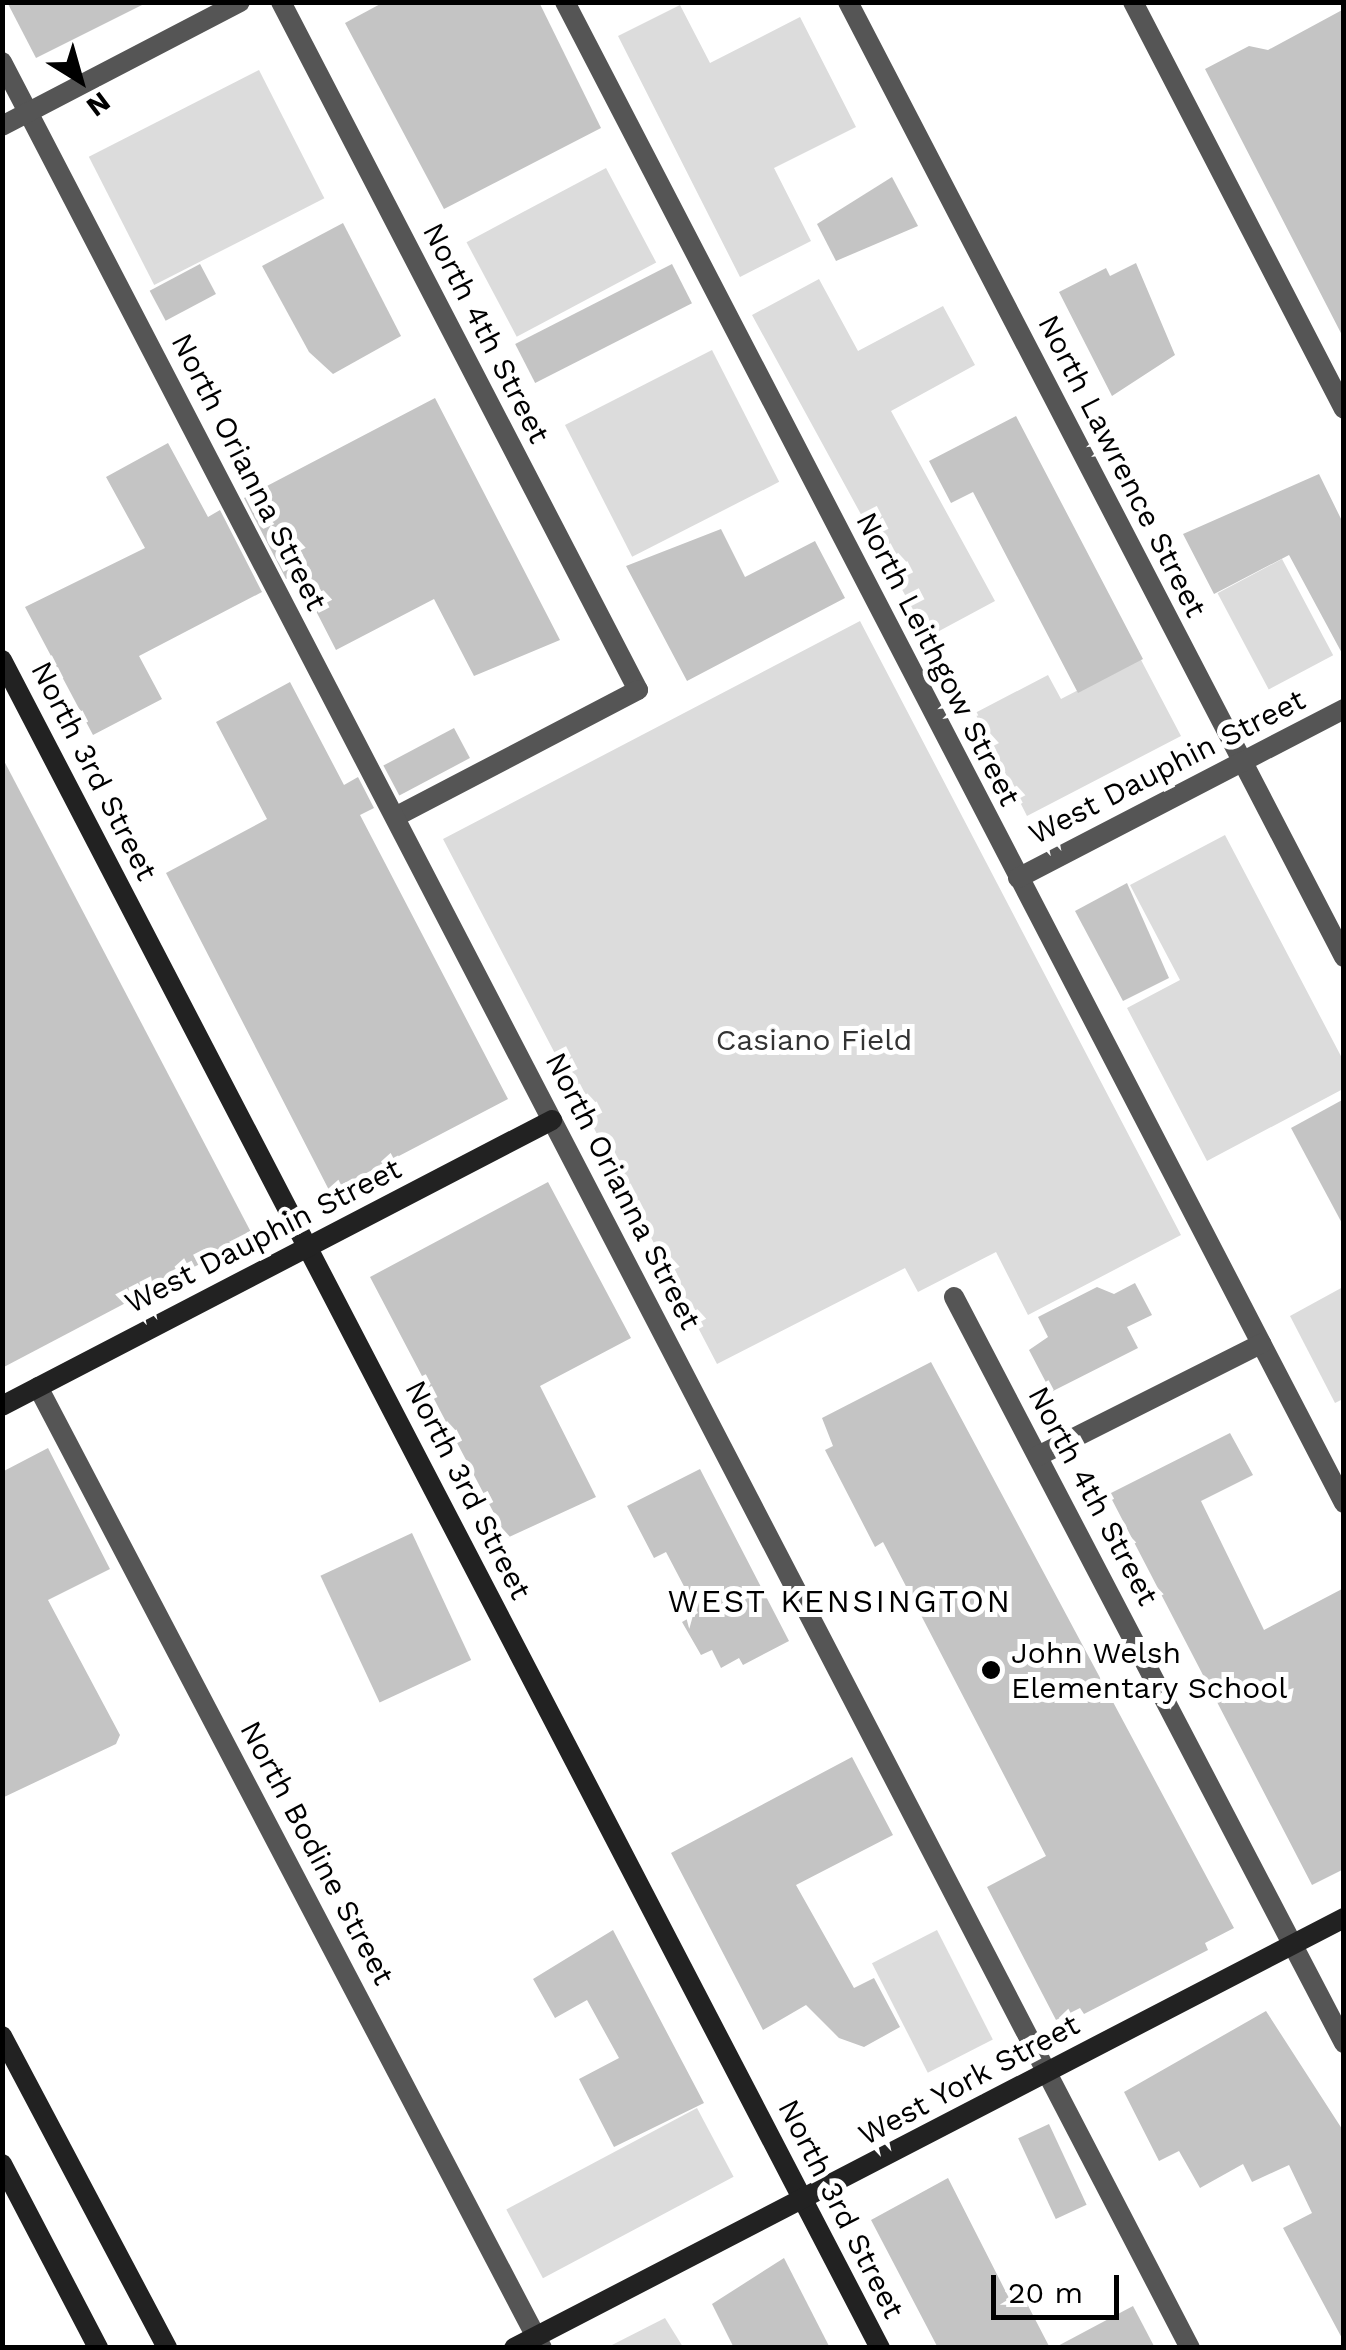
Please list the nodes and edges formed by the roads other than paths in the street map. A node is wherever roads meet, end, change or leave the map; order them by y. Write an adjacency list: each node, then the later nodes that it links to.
1 (240, 2): 7 (street)
2 (282, 2): 13 (street, North 4th Street)
3 (565, 2): 14 (street, North Leithgow Street)
4 (848, 2): 12 (street, North Lawrence Street)
5 (1132, 2): 9 (street)
6 (2, 62): 7 (street, North Orianna Street)
7 (29, 113): 8 (street); 13 (street, North Orianna Street)
8 (2, 126)
9 (1344, 409)
10 (2, 660): 17 (street, North 3rd Street)
11 (1344, 709): 12 (street, West Dauphin Street)
12 (1242, 762): 14 (street, West Dauphin Street); 15 (street, North Lawrence Street)
13 (395, 817): 16 (street, North Orianna Street)
14 (1018, 878): 19 (street, North Leithgow Street)
15 (1344, 958)
16 (552, 1120): 17 (street, West Dauphin Street); 28 (street, North Orianna Street)
17 (308, 1247): 20 (street, West Dauphin Street); 30 (street, North 3rd Street)
18 (954, 1296): 22 (street, North 4th Street)
19 (1261, 1344): 22 (street); 23 (street, North Leithgow Street)
20 (38, 1387): 21 (street, West Dauphin Street); 31 (street, North Bodine Street)
21 (2, 1406)
22 (1038, 1456): 25 (street, North 4th Street)
23 (1344, 1503)
24 (1344, 1918): 25 (street, West York Street)
25 (1292, 1944): 27 (street, North 4th Street); 28 (street, West York Street)
26 (2, 2036): 33 (street)
27 (1344, 2044)
28 (1047, 2072): 30 (street, West York Street); 36 (street, North Orianna Street)
29 (2, 2164): 32 (street)
30 (803, 2201): 31 (street, West York Street); 35 (street, North 3rd Street)
31 (539, 2342): 34 (street, West York Street)
32 (98, 2348)
33 (167, 2348)
34 (514, 2348)
35 (880, 2348)
36 (1190, 2348)

